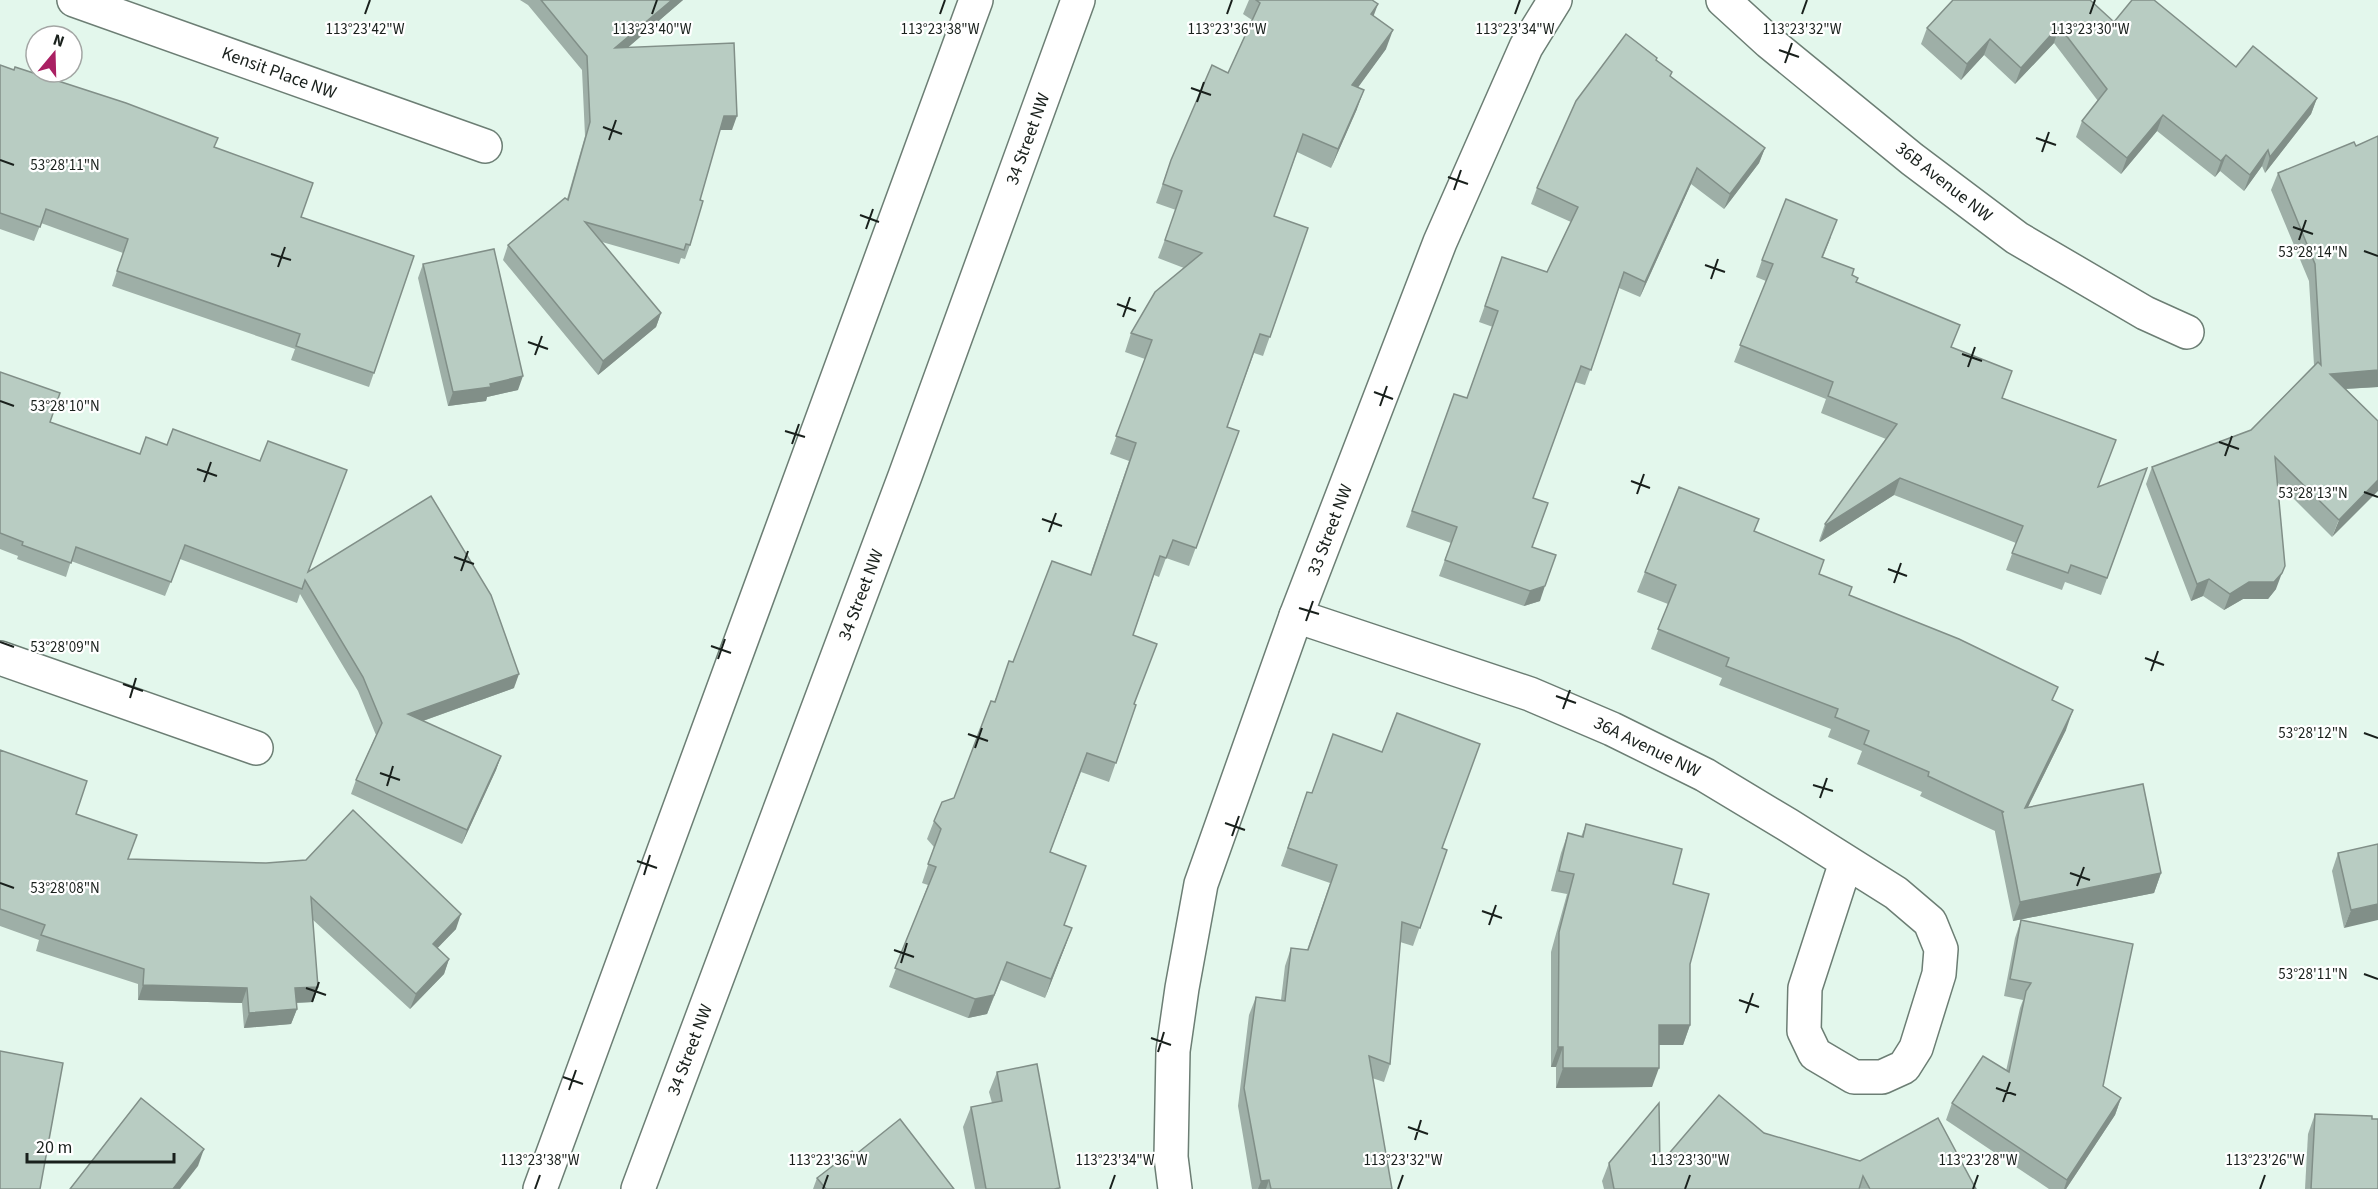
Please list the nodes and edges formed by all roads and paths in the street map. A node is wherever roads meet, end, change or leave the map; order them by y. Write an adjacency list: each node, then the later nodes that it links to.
1 (74, 0): 6 (street, Kensit Place NW)
2 (976, 0): 12 (street)
3 (1078, 0): 13 (street, 34 Street NW)
4 (1555, 0): 8 (street, 33 Street NW)
5 (1723, 0): 7 (street, 36B Avenue NW)
6 (485, 146)
7 (2187, 332)
8 (1296, 616): 11 (street, 36A Avenue NW); 14 (street, 33 Street NW)
9 (0, 658): 10 (street)
10 (256, 748)
11 (1846, 862): 11 (street, 36A Avenue NW)
12 (540, 1189)
13 (638, 1189)
14 (1176, 1189)

